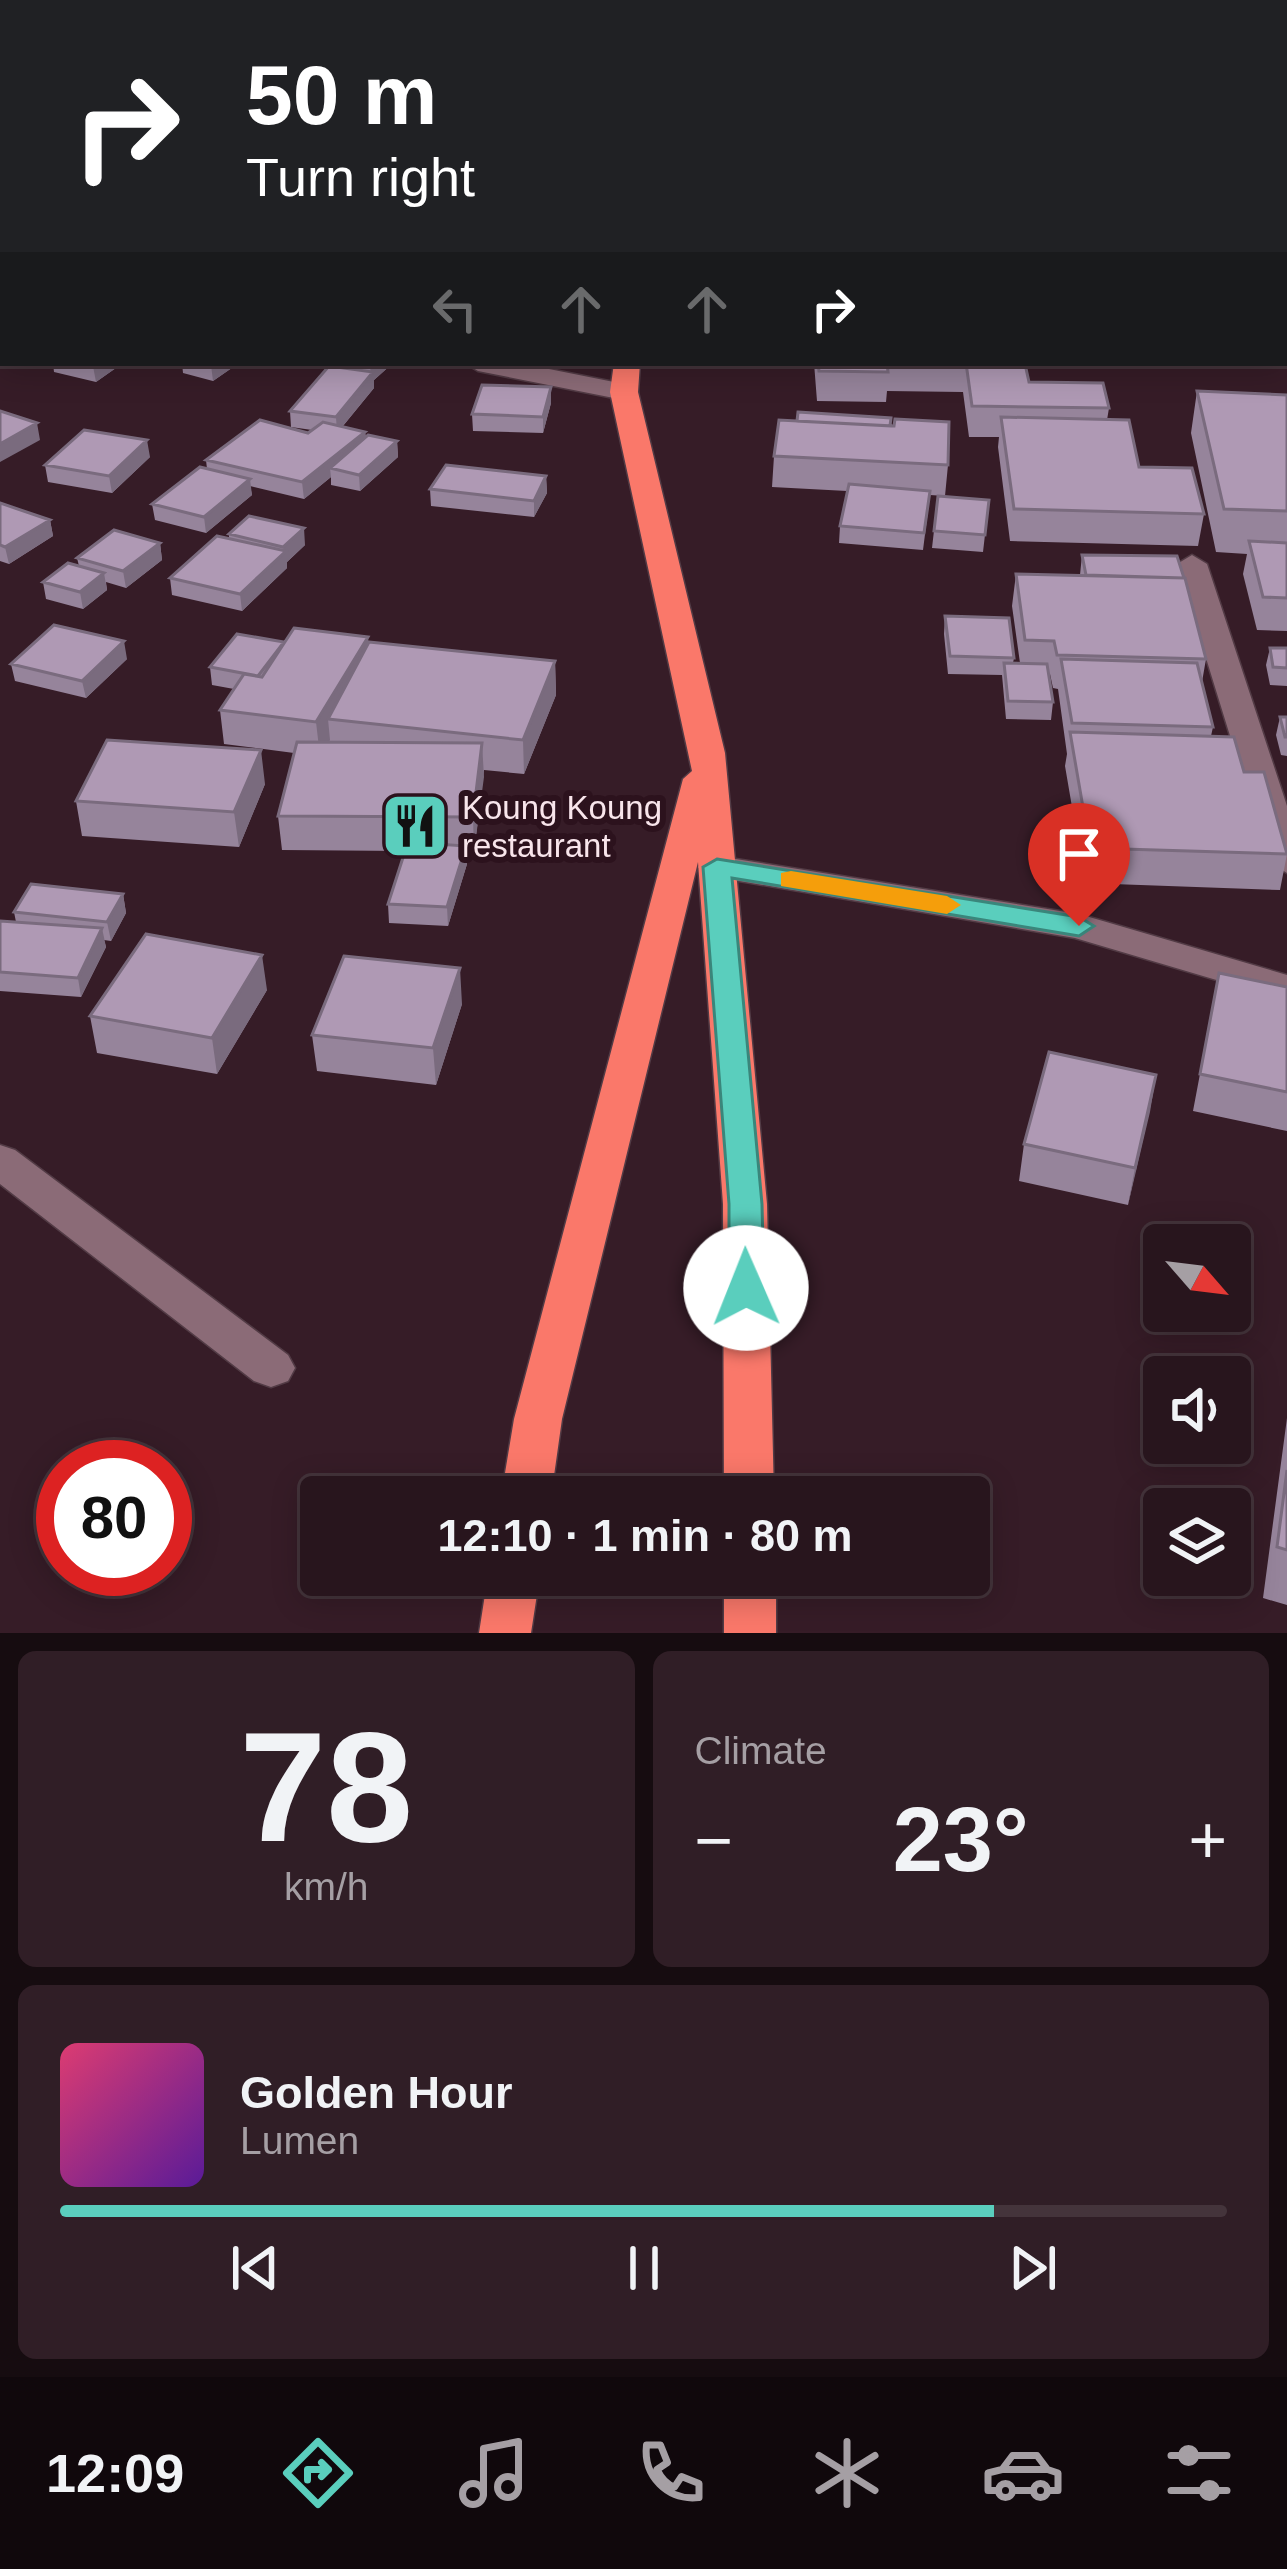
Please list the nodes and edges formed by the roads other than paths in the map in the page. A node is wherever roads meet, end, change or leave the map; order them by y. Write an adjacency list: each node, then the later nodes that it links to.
1 (508, 366): 2 (street)
2 (626, 378): 4 (highway)
3 (1192, 564): 5 (street)
4 (708, 752): 6 (highway); 10 (highway)
5 (1287, 862)
6 (717, 867): 7 (street); 11 (highway)
7 (1287, 988)
8 (0, 1161): 9 (street)
9 (271, 1368)
10 (529, 1476)
11 (749, 1476)
12 (511, 1596): 14 (highway)
13 (749, 1596): 15 (highway)
14 (505, 1633)
15 (750, 1633)

